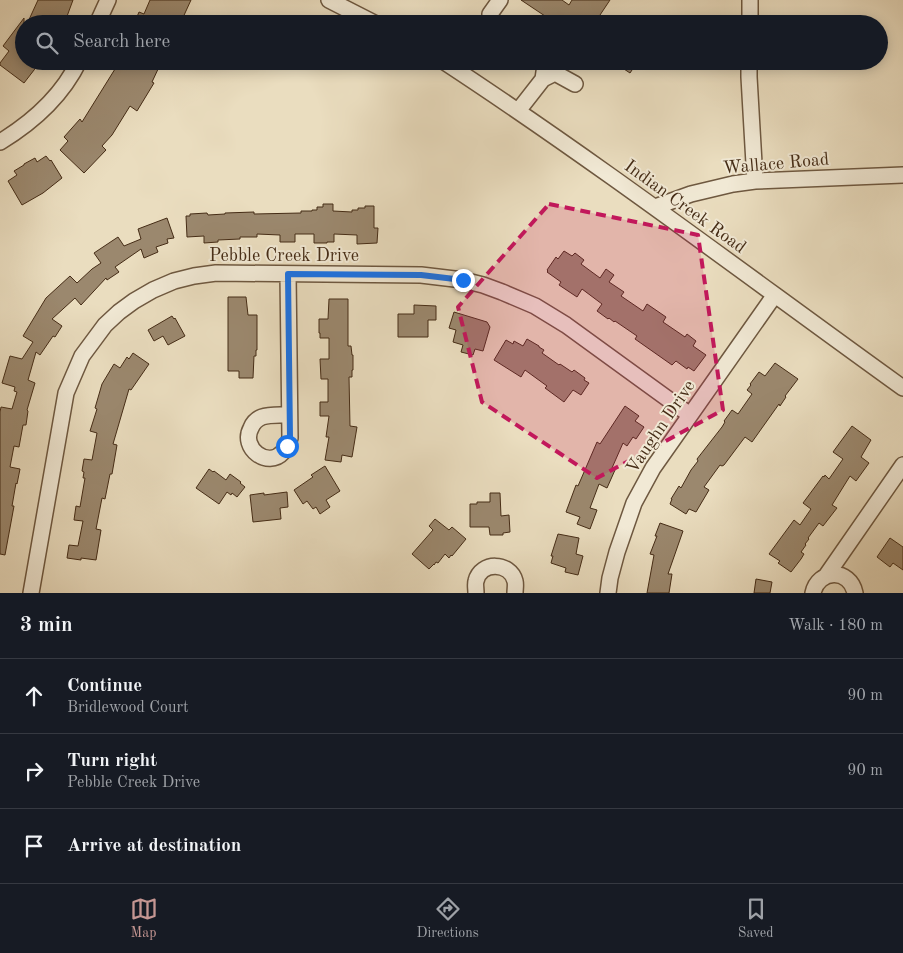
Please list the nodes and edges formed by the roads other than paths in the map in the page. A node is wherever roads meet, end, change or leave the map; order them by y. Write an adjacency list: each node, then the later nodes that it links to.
1 (108, 0): 5 (street)
2 (329, 0): 6 (street)
3 (500, 0): 7 (street)
4 (750, 0): 8 (street)
5 (101, 15)
6 (358, 15)
7 (490, 15)
8 (750, 15)
9 (74, 70): 16 (street)
10 (456, 70): 15 (street, Indian Creek Road)
11 (544, 70): 13 (street)
12 (749, 70): 18 (street)
13 (543, 79): 14 (street); 15 (street)
14 (574, 84)
15 (518, 111): 19 (street, Indian Creek Road)
16 (0, 142)
17 (903, 174): 18 (street, Wallace Road)
18 (755, 182): 19 (street, Wallace Road)
19 (655, 207): 21 (street, Indian Creek Road)
20 (288, 274): 23 (street); 24 (street, Pebble Creek Drive); 27 (street, Pebble Creek Drive)
21 (774, 296): 22 (street, Indian Creek Road); 24 (street, Vaughn Drive)
22 (903, 388)
23 (288, 415)
24 (690, 415): 30 (street, Vaughn Drive)
25 (903, 465): 26 (street)
26 (826, 576): 31 (street); 32 (street)
27 (31, 593)
28 (476, 593): 29 (street)
29 (515, 593)
30 (608, 593)
31 (812, 593)
32 (855, 593)

